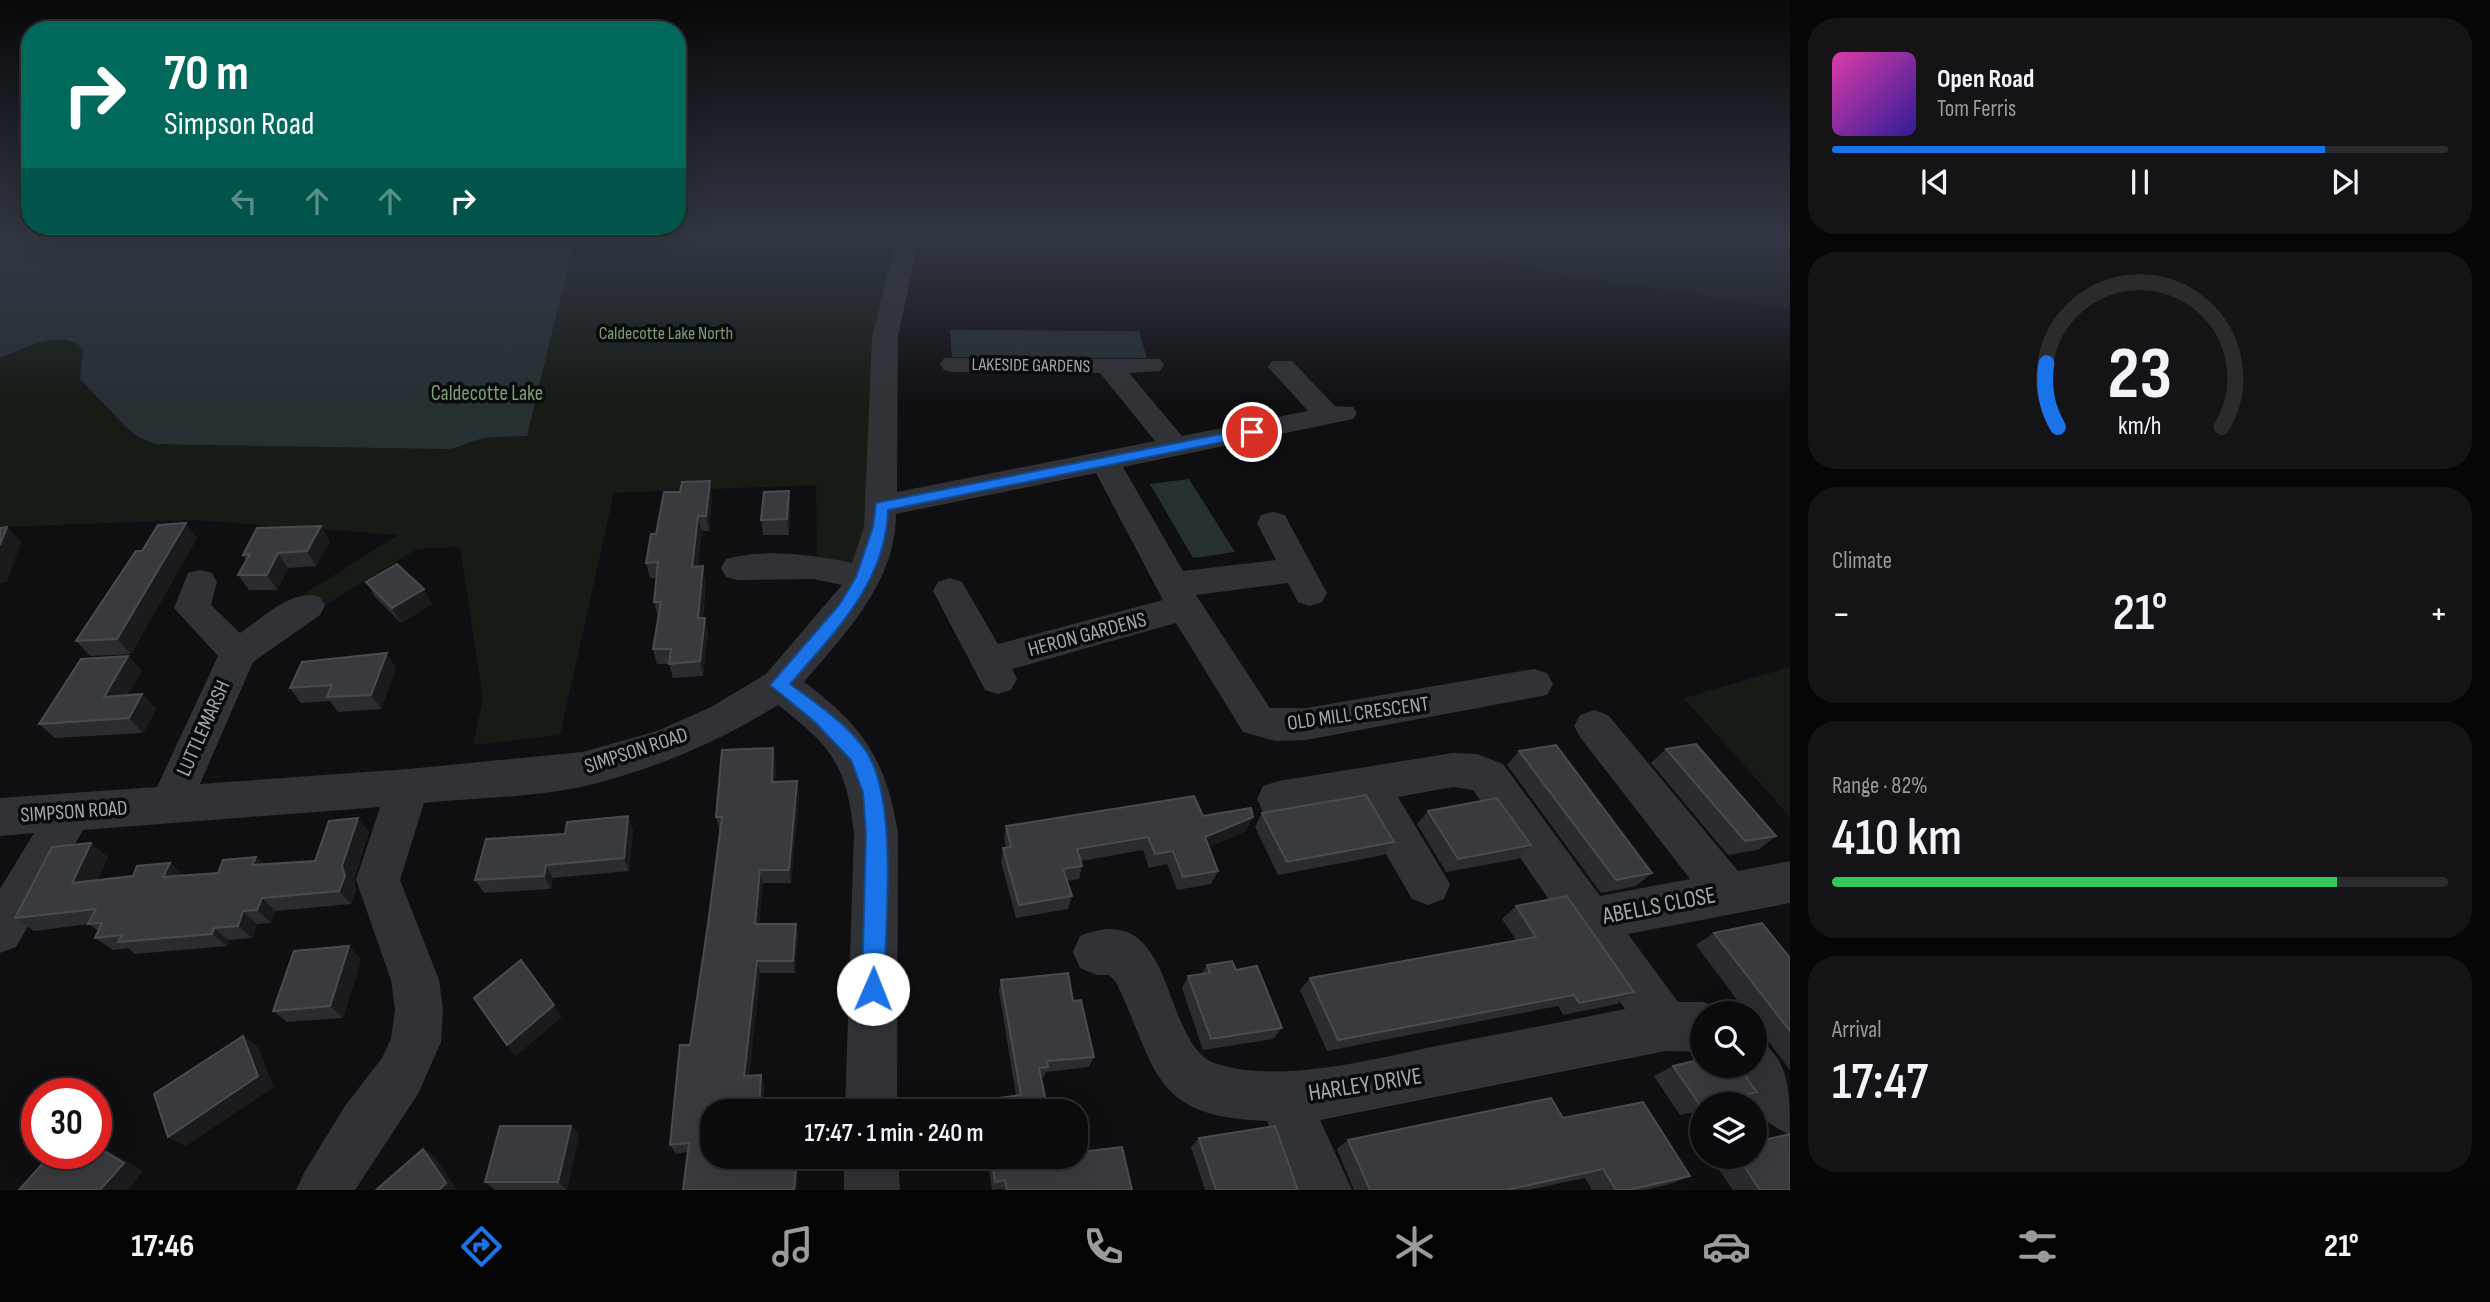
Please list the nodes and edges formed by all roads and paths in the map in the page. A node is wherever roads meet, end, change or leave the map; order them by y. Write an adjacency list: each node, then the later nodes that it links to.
1 (895, 293): 8 (street, SIMPSON ROAD)
2 (954, 364): 3 (street, LAKESIDE GARDENS)
3 (1108, 365): 4 (street, LAKESIDE GARDENS); 6 (street, LAKESIDE GARDENS)
4 (1150, 365)
5 (1282, 367): 6 (street)
6 (1176, 448): 7 (street)
7 (1106, 463): 8 (street); 14 (street, OLD MILL CRESCENT)
8 (881, 506): 11 (street, SIMPSON ROAD)
9 (1273, 523): 14 (street)
10 (738, 568): 11 (street)
11 (864, 578): 18 (street, SIMPSON ROAD)
12 (200, 582): 16 (street)
13 (950, 591): 14 (street, HERON GARDENS)
14 (1178, 596): 17 (street, OLD MILL CRESCENT)
15 (307, 606): 16 (street)
16 (238, 653): 23 (street, LUTTLEMARSH)
17 (1534, 684)
18 (779, 685): 21 (street, SIMPSON ROAD); 35 (street)
19 (1594, 726): 28 (street, ABELLS CLOSE)
20 (1367, 784): 22 (street, ABELLS CLOSE); 27 (street); 29 (street, ABELLS CLOSE)
21 (408, 787): 23 (street, SIMPSON ROAD); 38 (street)
22 (1278, 799)
23 (170, 805): 24 (street, SIMPSON ROAD)
24 (71, 811): 25 (street, SIMPSON ROAD); 30 (street)
25 (0, 817)
26 (1790, 882): 28 (street)
27 (1428, 884)
28 (1727, 892): 29 (street, ABELLS CLOSE)
29 (1592, 919): 32 (street, HARLEY DRIVE)
30 (0, 931)
31 (1097, 952): 34 (street, HARLEY DRIVE)
32 (1684, 1026): 34 (street, HARLEY DRIVE)
33 (1766, 1078): 36 (street)
34 (1282, 1095): 40 (street)
35 (871, 1099)
36 (1790, 1109)
37 (871, 1169): 39 (street)
38 (324, 1190)
39 (872, 1190)
40 (1324, 1190)

